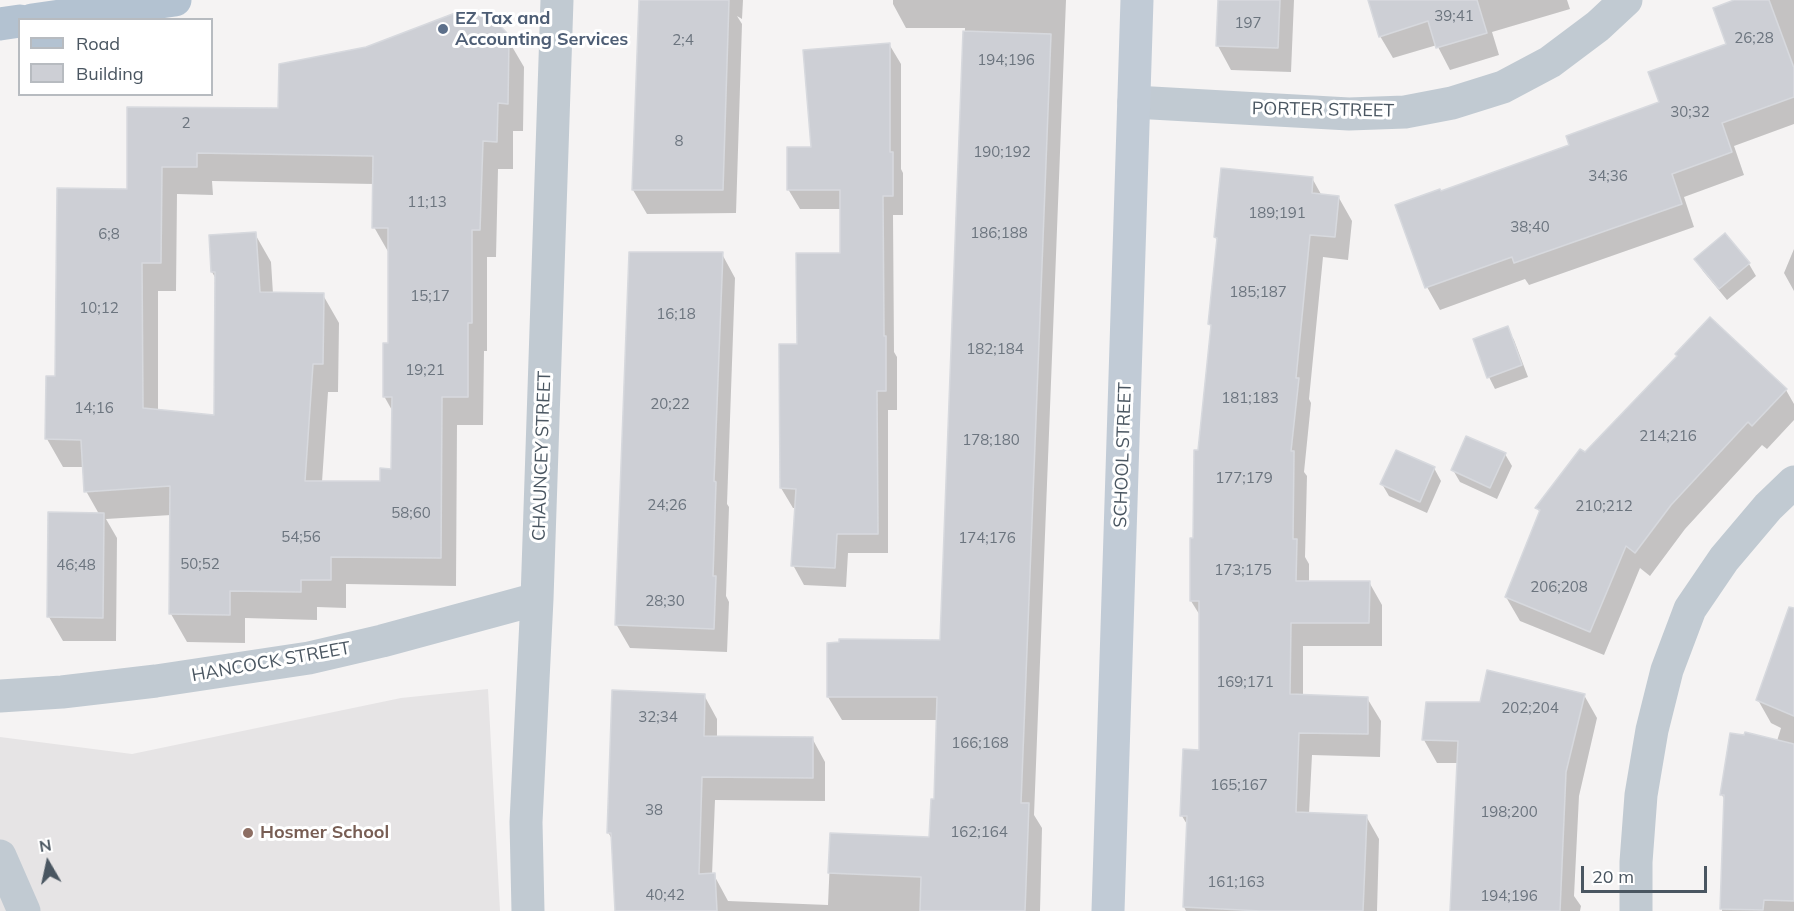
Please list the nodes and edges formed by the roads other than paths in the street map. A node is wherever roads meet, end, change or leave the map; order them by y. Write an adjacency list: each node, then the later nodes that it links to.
1 (175, 0): 5 (main road)
2 (558, 0): 10 (street, CHAUNCEY STREET)
3 (1137, 0): 8 (street, SCHOOL STREET)
4 (1626, 0): 8 (street, PORTER STREET)
5 (46, 18)
6 (18, 21): 7 (main road)
7 (0, 24)
8 (1134, 102): 15 (street, SCHOOL STREET)
9 (1794, 482): 16 (street)
10 (537, 599): 11 (street, HANCOCK STREET); 14 (street, CHAUNCEY STREET)
11 (0, 696)
12 (0, 856): 13 (street)
13 (24, 911)
14 (528, 911)
15 (1108, 911)
16 (1636, 911)

